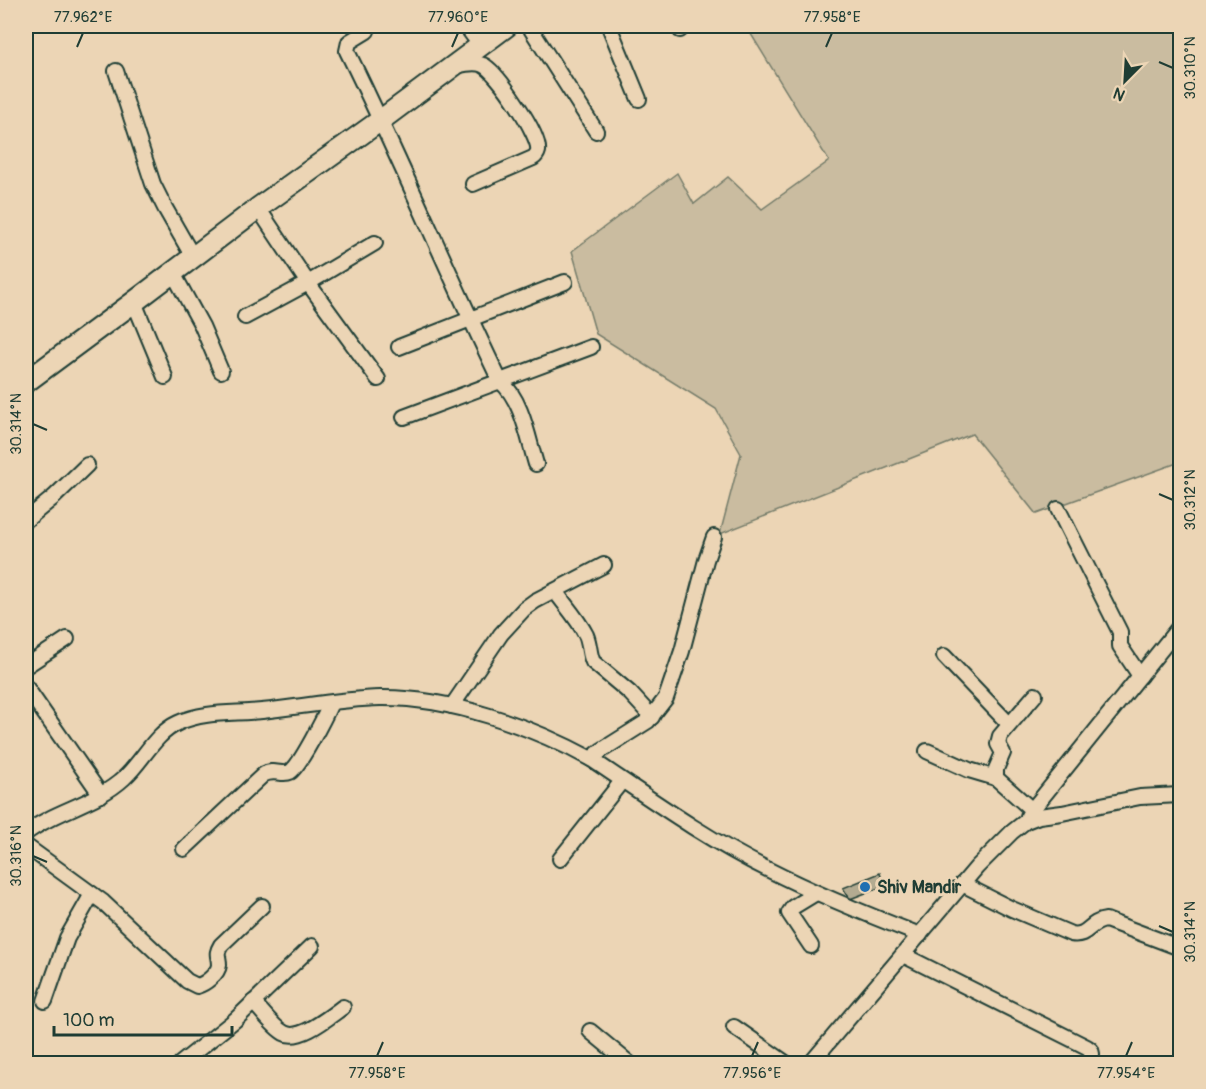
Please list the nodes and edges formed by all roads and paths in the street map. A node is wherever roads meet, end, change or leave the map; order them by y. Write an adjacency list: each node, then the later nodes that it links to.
1 (466, 26): 6 (street)
2 (507, 26): 6 (street)
3 (529, 26): 11 (street)
4 (609, 26): 9 (street)
5 (367, 31): 10 (street)
6 (480, 45): 7 (street)
7 (453, 66): 10 (street); 12 (street)
8 (116, 71): 15 (street)
9 (639, 99)
10 (381, 120): 13 (street); 21 (street)
11 (596, 131)
12 (472, 184)
13 (258, 208): 15 (street); 18 (street)
14 (375, 243): 18 (street)
15 (193, 257): 16 (street)
16 (173, 273): 19 (street); 24 (street)
17 (566, 282): 21 (street)
18 (308, 283): 20 (street); 26 (street)
19 (134, 302): 25 (street); 28 (street)
20 (245, 317)
21 (470, 319): 22 (street); 27 (street)
22 (399, 347)
23 (591, 347): 27 (street)
24 (221, 371)
25 (165, 377)
26 (378, 379)
27 (500, 381): 29 (street); 30 (street)
28 (26, 382)
29 (404, 417)
30 (536, 464)
31 (87, 465): 33 (street)
32 (1058, 508): 41 (street)
33 (26, 520)
34 (714, 537): 47 (street)
35 (604, 565): 36 (street)
36 (555, 591): 46 (street); 47 (street)
37 (1180, 626): 41 (street)
38 (67, 639): 40 (street)
39 (944, 656): 48 (street)
40 (26, 666)
41 (1140, 676): 55 (street)
42 (26, 687): 44 (street)
43 (1035, 695): 48 (street)
44 (30, 703): 53 (street)
45 (331, 703): 46 (street); 53 (street); 58 (street)
46 (452, 706): 50 (street)
47 (651, 717): 50 (street)
48 (1009, 724): 51 (street)
49 (927, 751): 51 (street)
50 (591, 759): 52 (street)
51 (996, 778): 55 (street)
52 (622, 781): 59 (street); 61 (street)
53 (101, 795): 56 (street)
54 (1180, 795): 55 (street)
55 (1029, 816): 60 (street)
56 (26, 833)
57 (26, 846): 62 (street)
58 (184, 849)
59 (560, 859)
60 (962, 884): 64 (street); 67 (street)
61 (816, 893): 64 (street); 66 (street)
62 (92, 894): 63 (street); 69 (street)
63 (262, 906)
64 (920, 935): 68 (street)
65 (312, 946): 70 (street)
66 (811, 946)
67 (1180, 948)
68 (903, 955): 77 (street); 78 (street)
69 (45, 1001)
70 (253, 1002): 71 (street); 74 (street)
71 (344, 1007)
72 (734, 1027): 76 (street)
73 (590, 1031): 75 (street)
74 (180, 1064)
75 (630, 1064)
76 (787, 1064)
77 (810, 1064)
78 (1088, 1064)

